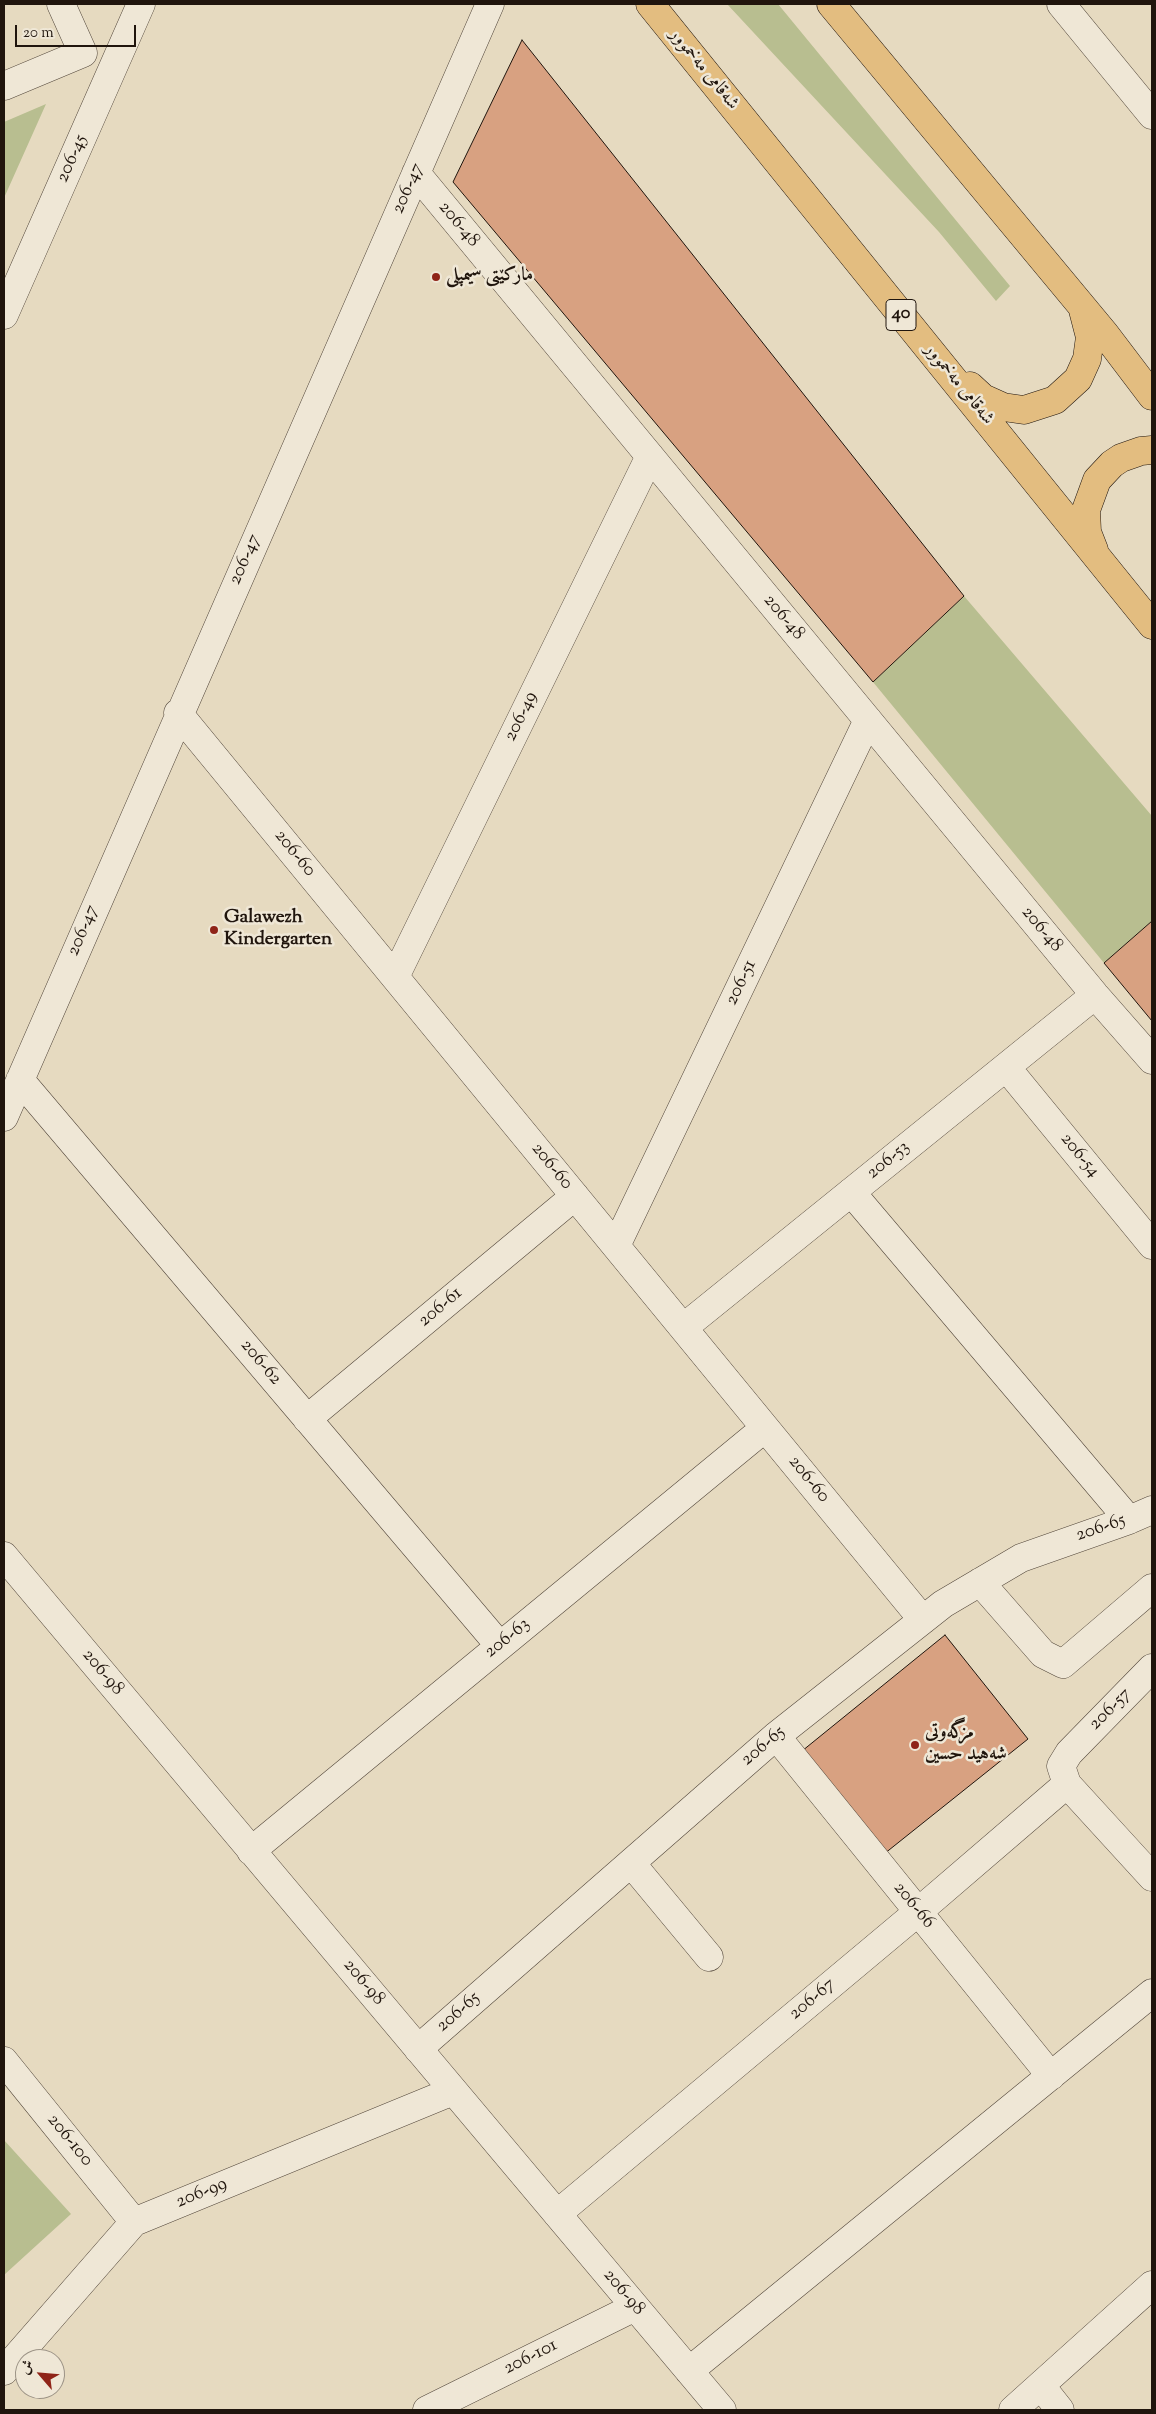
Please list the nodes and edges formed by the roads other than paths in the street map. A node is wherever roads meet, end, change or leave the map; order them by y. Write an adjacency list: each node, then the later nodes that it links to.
1 (61, 4): 7 (street)
2 (141, 4): 8 (street, 206-45)
3 (490, 4): 11 (street, 206-47)
4 (650, 4): 14 (highway, شەقامی مەخموور / 40)
5 (831, 4): 12 (highway)
6 (1062, 4): 10 (street)
7 (83, 53): 8 (street); 9 (street)
8 (114, 68): 13 (street, 206-45)
9 (4, 86)
10 (1152, 115)
11 (416, 173): 17 (street, 206-48); 20 (street, 206-47)
12 (1074, 297): 14 (highway); 15 (highway)
13 (4, 315)
14 (925, 344): 18 (highway, شەقامی مەخموور / 40)
15 (1152, 396)
16 (1152, 450): 18 (highway)
17 (650, 456): 21 (street, 206-48); 22 (street, 206-49)
18 (1101, 564): 19 (highway, شەقامی مەخموور / 40)
19 (1152, 625)
20 (178, 713): 22 (street, 206-60); 26 (street, 206-47)
21 (868, 720): 23 (street, 206-48); 31 (street, 206-51)
22 (395, 977): 29 (street, 206-60)
23 (1095, 995): 24 (street, 206-48); 25 (street, 206-53)
24 (1152, 1060)
25 (1006, 1067): 28 (street, 206-53); 30 (street, 206-54)
26 (20, 1080): 27 (street, 206-47); 33 (street, 206-62)
27 (4, 1117)
28 (851, 1192): 32 (street, 206-53); 35 (street)
29 (575, 1196): 31 (street, 206-60); 33 (street, 206-61)
30 (1152, 1245)
31 (616, 1246): 32 (street, 206-60)
32 (683, 1328): 34 (street, 206-60)
33 (307, 1419): 40 (street, 206-62)
34 (766, 1428): 39 (street, 206-60); 40 (street, 206-63)
35 (1141, 1515): 37 (street, 206-65)
36 (4, 1556): 44 (street, 206-98)
37 (980, 1582): 38 (street); 39 (street, 206-65)
38 (1152, 1588)
39 (924, 1620): 42 (street, 206-65)
40 (500, 1646): 44 (street, 206-63)
41 (1152, 1668): 43 (street, 206-57)
42 (776, 1736): 45 (street, 206-65); 47 (street, 206-66)
43 (1067, 1784): 46 (street); 47 (street, 206-67)
44 (251, 1851): 50 (street, 206-98)
45 (631, 1863): 48 (street); 50 (street, 206-65)
46 (1152, 1877)
47 (918, 1912): 52 (street, 206-66); 54 (street, 206-67)
48 (709, 1957)
49 (1152, 1993): 52 (street)
50 (418, 2049): 53 (street, 206-98)
51 (4, 2061): 55 (street, 206-100)
52 (1051, 2076): 59 (street)
53 (454, 2091): 54 (street, 206-98); 55 (street, 206-99)
54 (556, 2214): 57 (street, 206-98)
55 (134, 2222): 58 (street, 206-99)
56 (1152, 2285): 60 (street)
57 (635, 2307): 59 (street, 206-98); 61 (street, 206-101)
58 (4, 2371)
59 (689, 2371): 62 (street, 206-98)
60 (1040, 2386): 63 (street); 64 (street)
61 (427, 2410)
62 (722, 2410)
63 (1013, 2410)
64 (1060, 2410)

